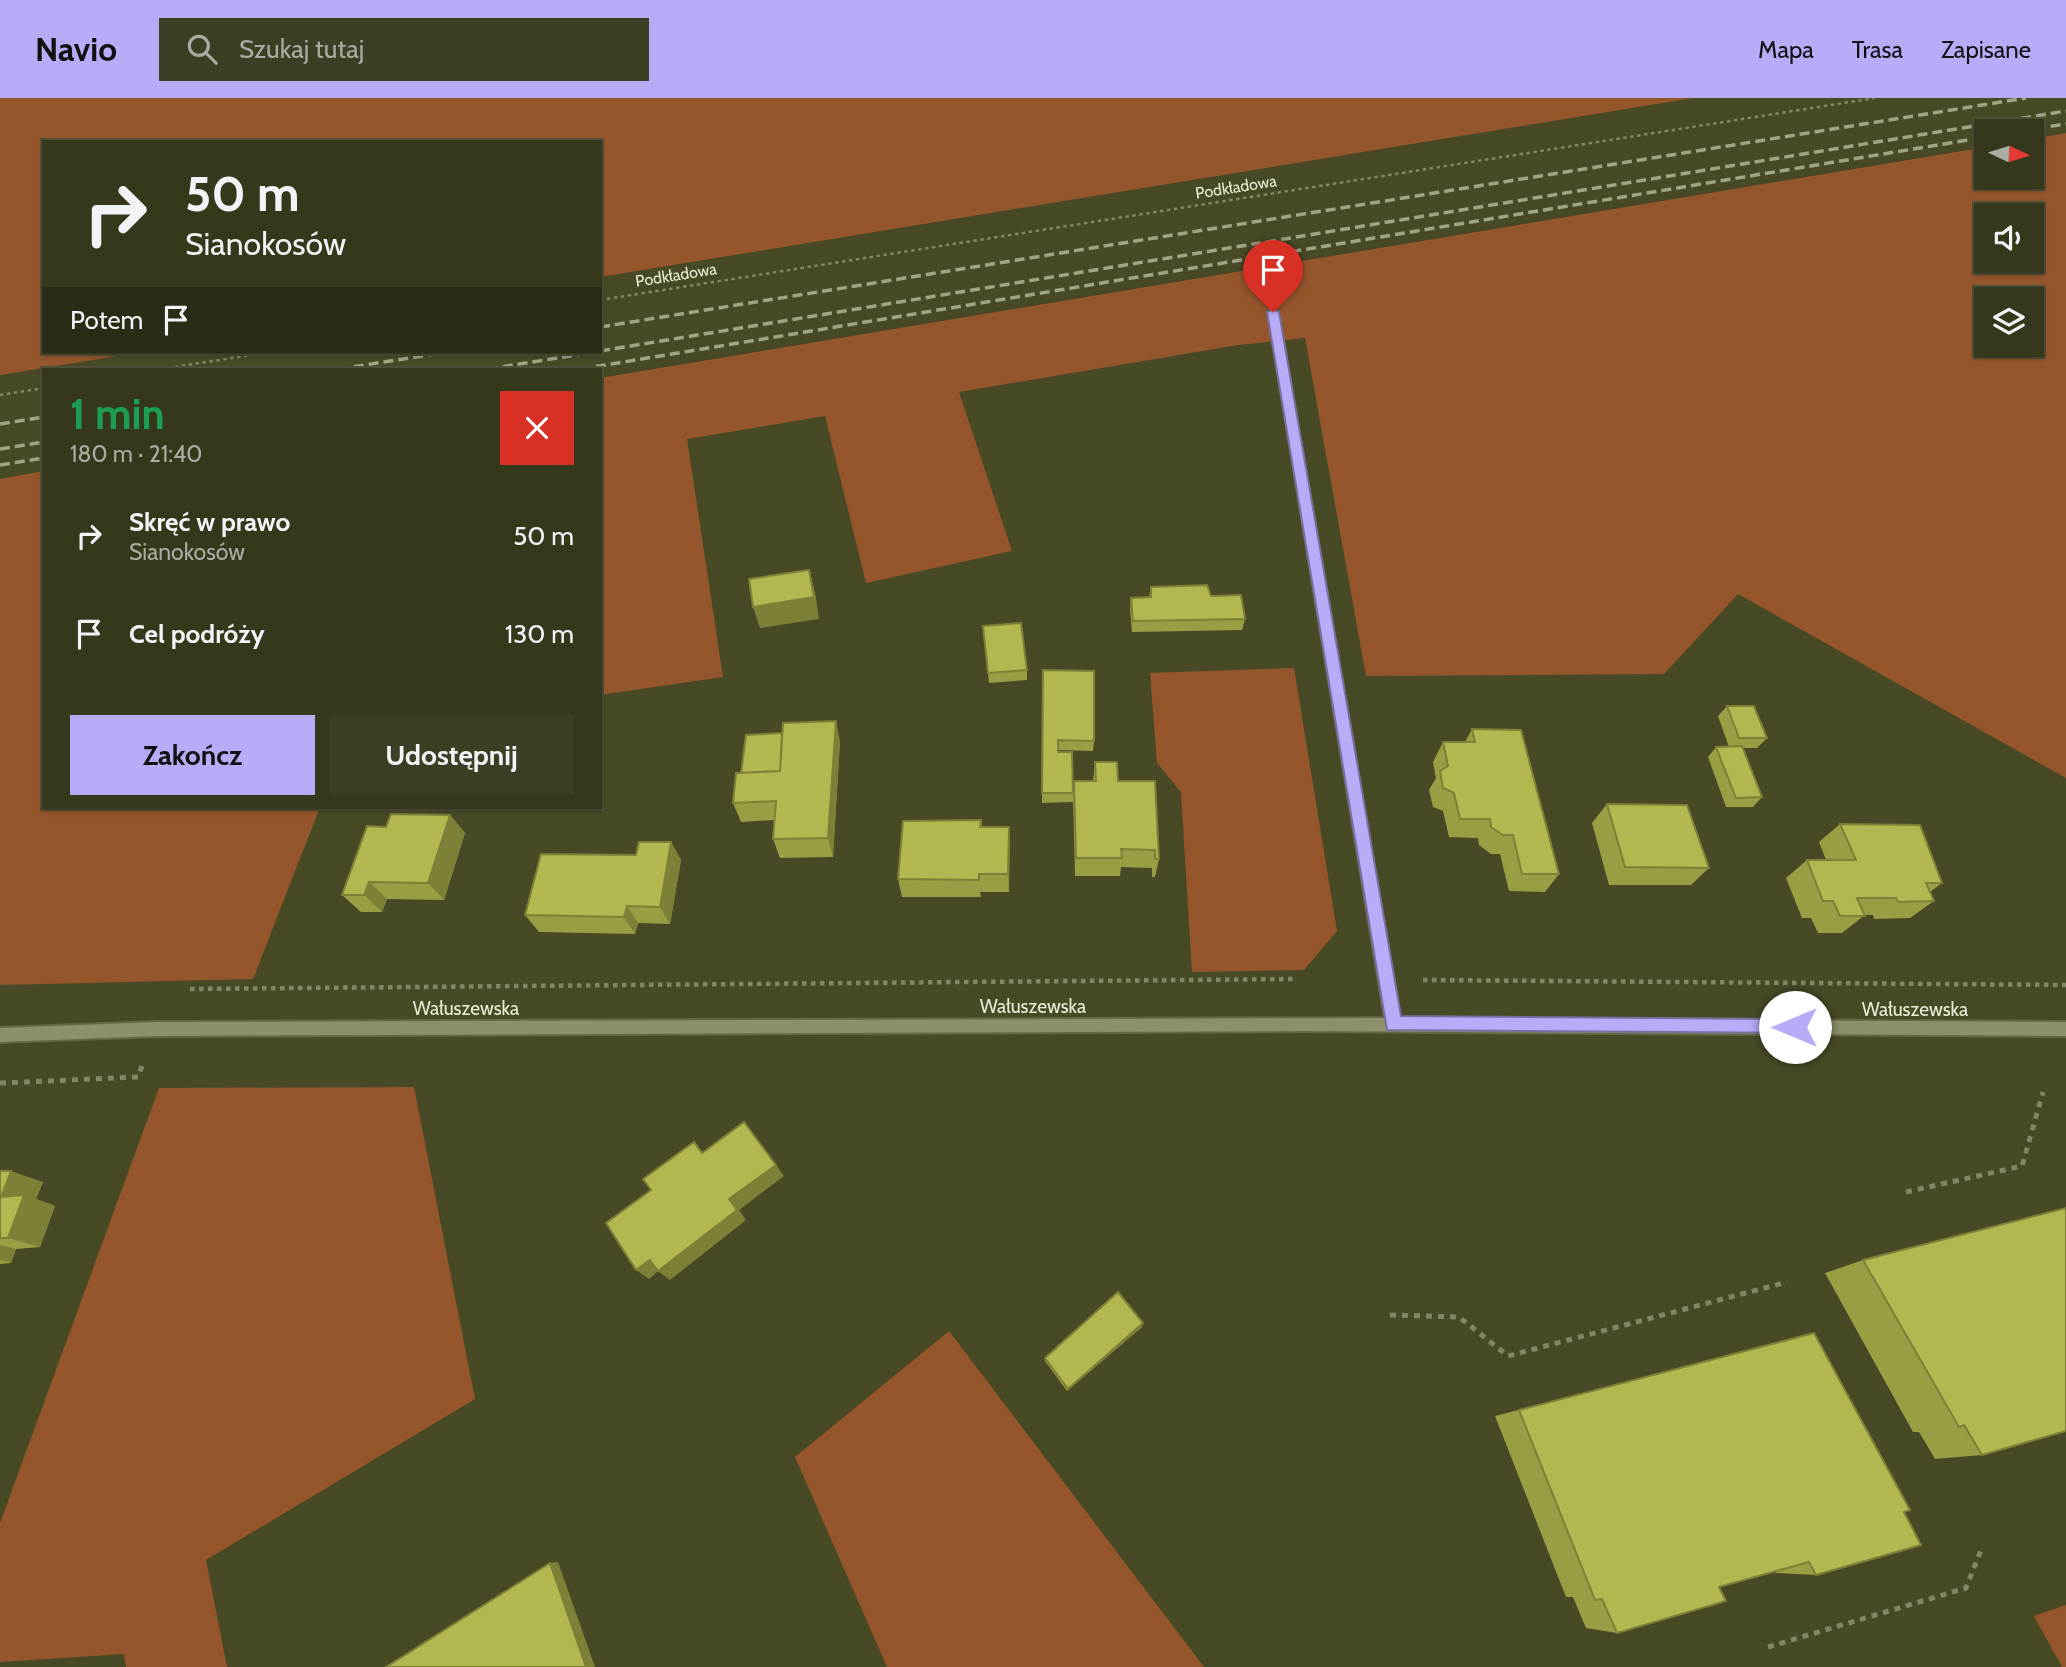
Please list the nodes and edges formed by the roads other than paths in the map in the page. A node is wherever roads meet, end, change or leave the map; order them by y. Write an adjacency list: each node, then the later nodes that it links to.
1 (1273, 312): 2 (street)
2 (1394, 1024): 3 (street, Wałuszewska); 4 (street, Wałuszewska)
3 (2066, 1029)
4 (0, 1035)

